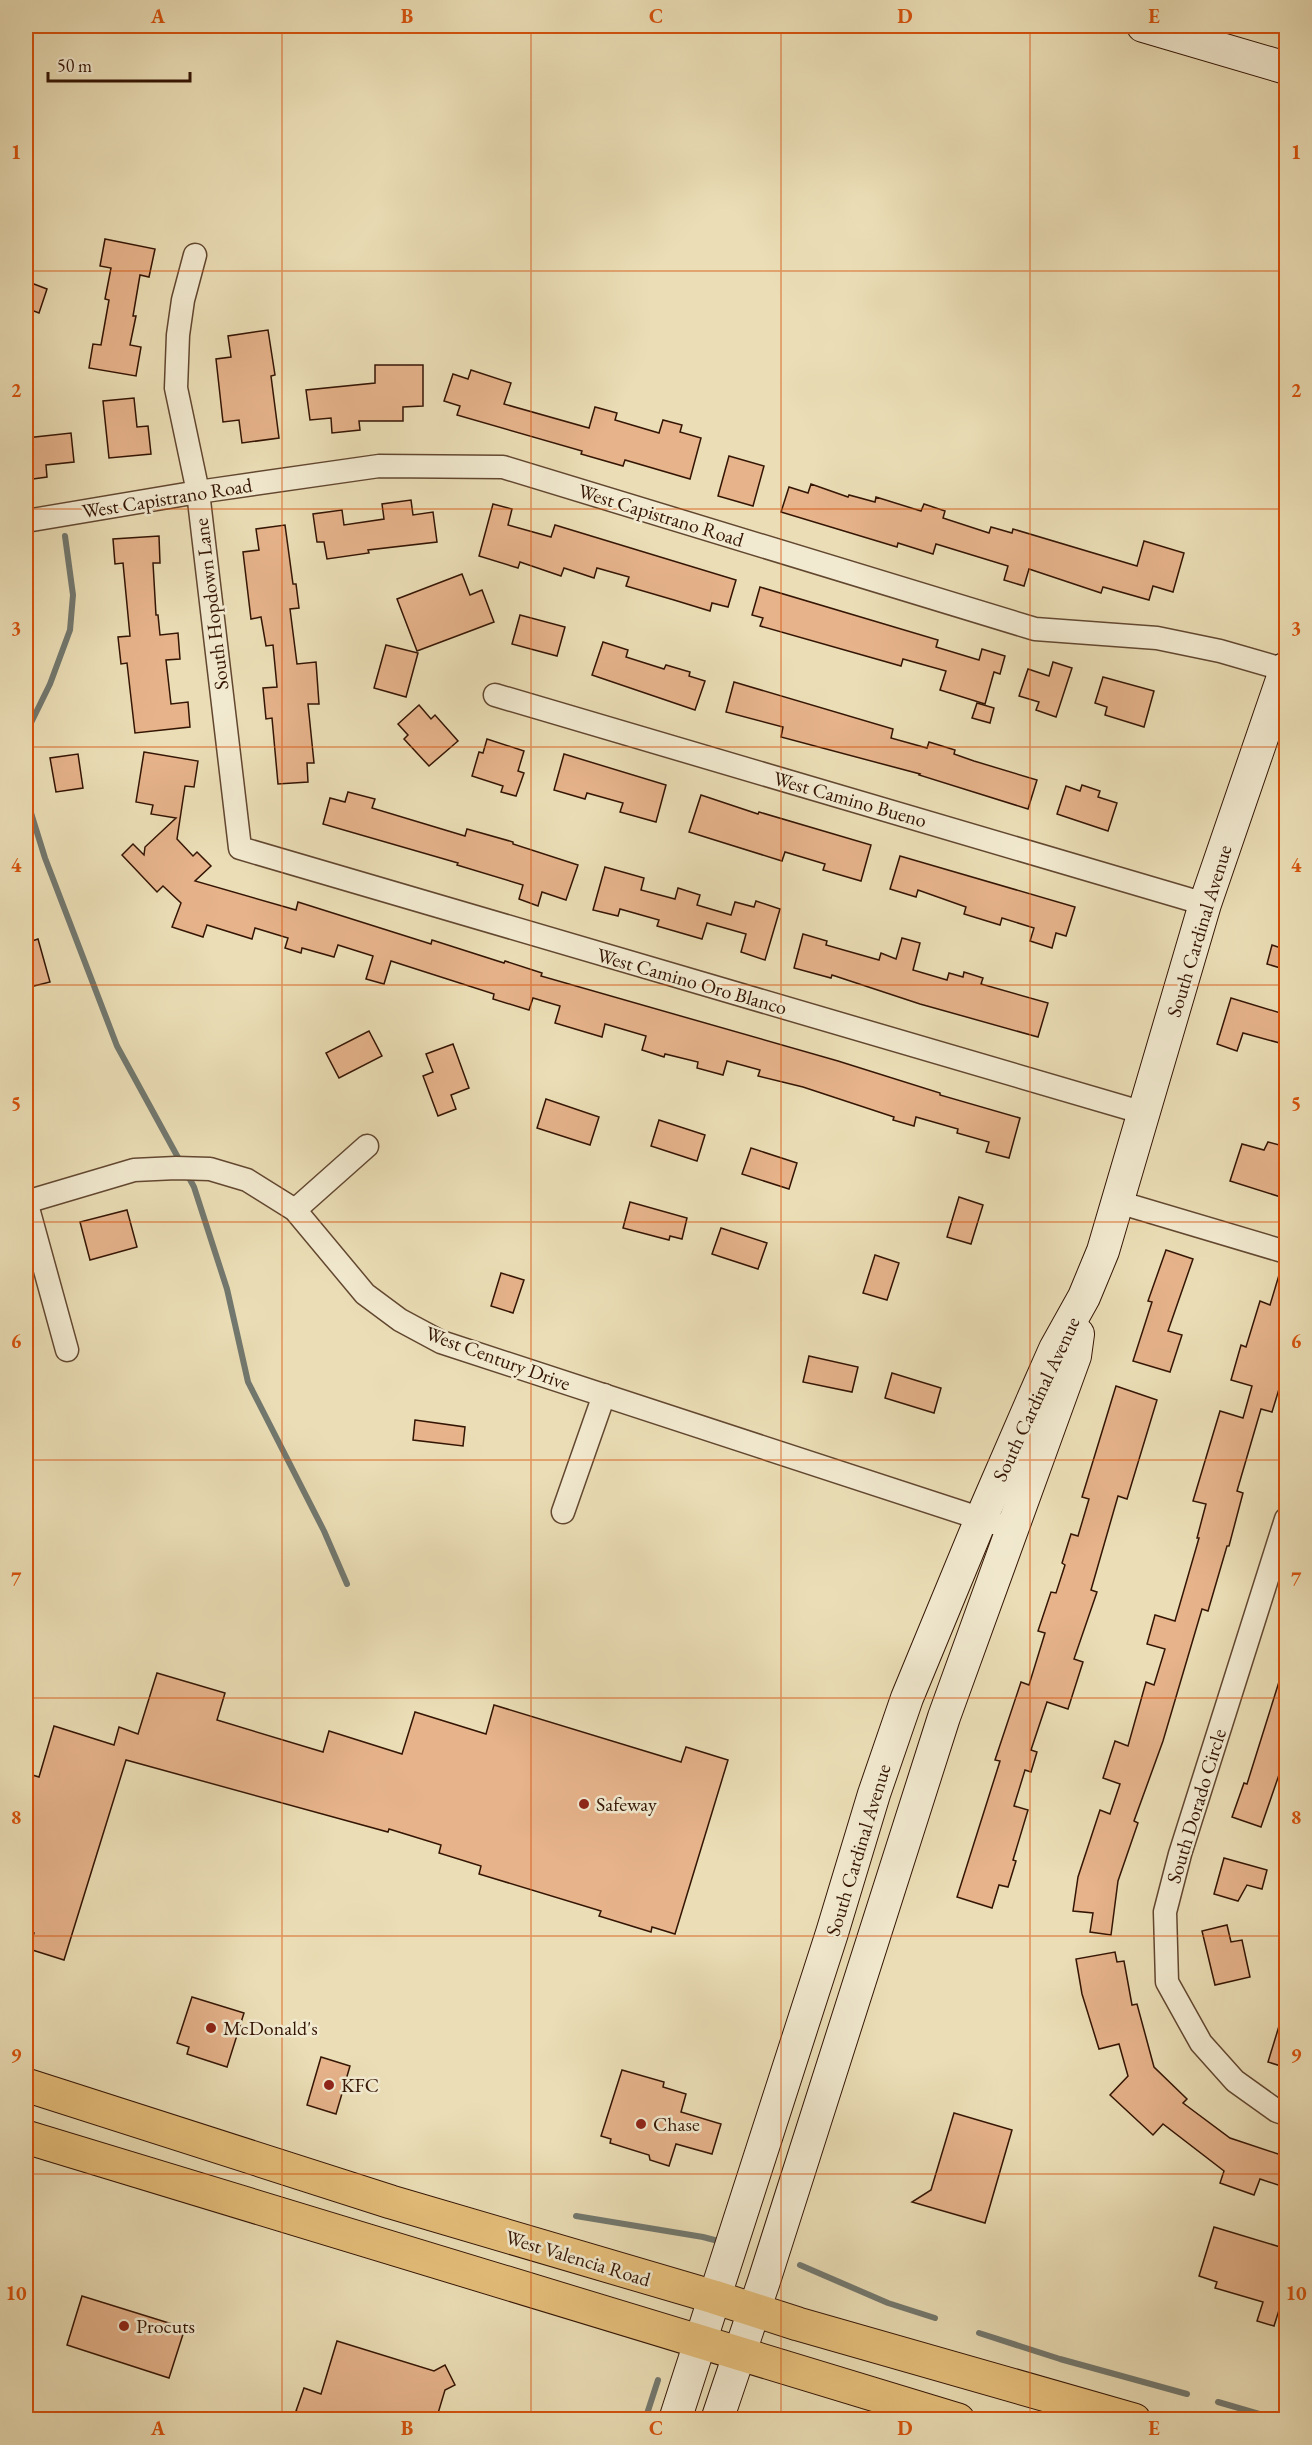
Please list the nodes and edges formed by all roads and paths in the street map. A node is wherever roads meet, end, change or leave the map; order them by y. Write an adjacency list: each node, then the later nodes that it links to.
1 (1143, 26): 2 (main road)
2 (1287, 68)
3 (195, 255): 4 (street, South Hopdown Lane)
4 (198, 492): 5 (street, West Capistrano Road); 6 (street, West Capistrano Road); 8 (street, South Hopdown Lane)
5 (26, 520)
6 (1286, 669): 9 (main road, South Cardinal Avenue)
7 (495, 695): 9 (street, West Camino Bueno)
8 (240, 848): 10 (street, West Camino Oro Blanco)
9 (1205, 904): 10 (main road, South Cardinal Avenue)
10 (1144, 1113): 13 (main road, South Cardinal Avenue)
11 (367, 1146): 14 (street)
12 (26, 1202): 14 (street, West Century Drive); 17 (street)
13 (1118, 1202): 15 (street); 16 (main road, South Cardinal Avenue)
14 (295, 1210): 18 (street, West Century Drive)
15 (1287, 1252)
16 (1084, 1298): 20 (main road, South Cardinal Avenue); 22 (main road, South Cardinal Avenue)
17 (67, 1350)
18 (604, 1395): 19 (street); 20 (street, West Century Drive)
19 (563, 1512)
20 (981, 1519): 22 (street, West Century Drive); 26 (main road, South Cardinal Avenue)
21 (1287, 1519): 24 (street, South Dorado Circle)
22 (1013, 1530): 27 (main road, South Cardinal Avenue)
23 (35, 2088): 25 (main road); 26 (main road, West Valencia Road)
24 (1287, 2114)
25 (29, 2138): 28 (main road)
26 (714, 2297): 27 (main road, West Valencia Road); 28 (main road, South Cardinal Avenue)
27 (754, 2311): 29 (main road, South Cardinal Avenue); 33 (main road, West Valencia Road)
28 (701, 2341): 29 (main road); 30 (main road, South Cardinal Avenue)
29 (740, 2355): 31 (main road, South Cardinal Avenue); 32 (main road)
30 (675, 2420)
31 (717, 2420)
32 (958, 2420)
33 (1134, 2420)

